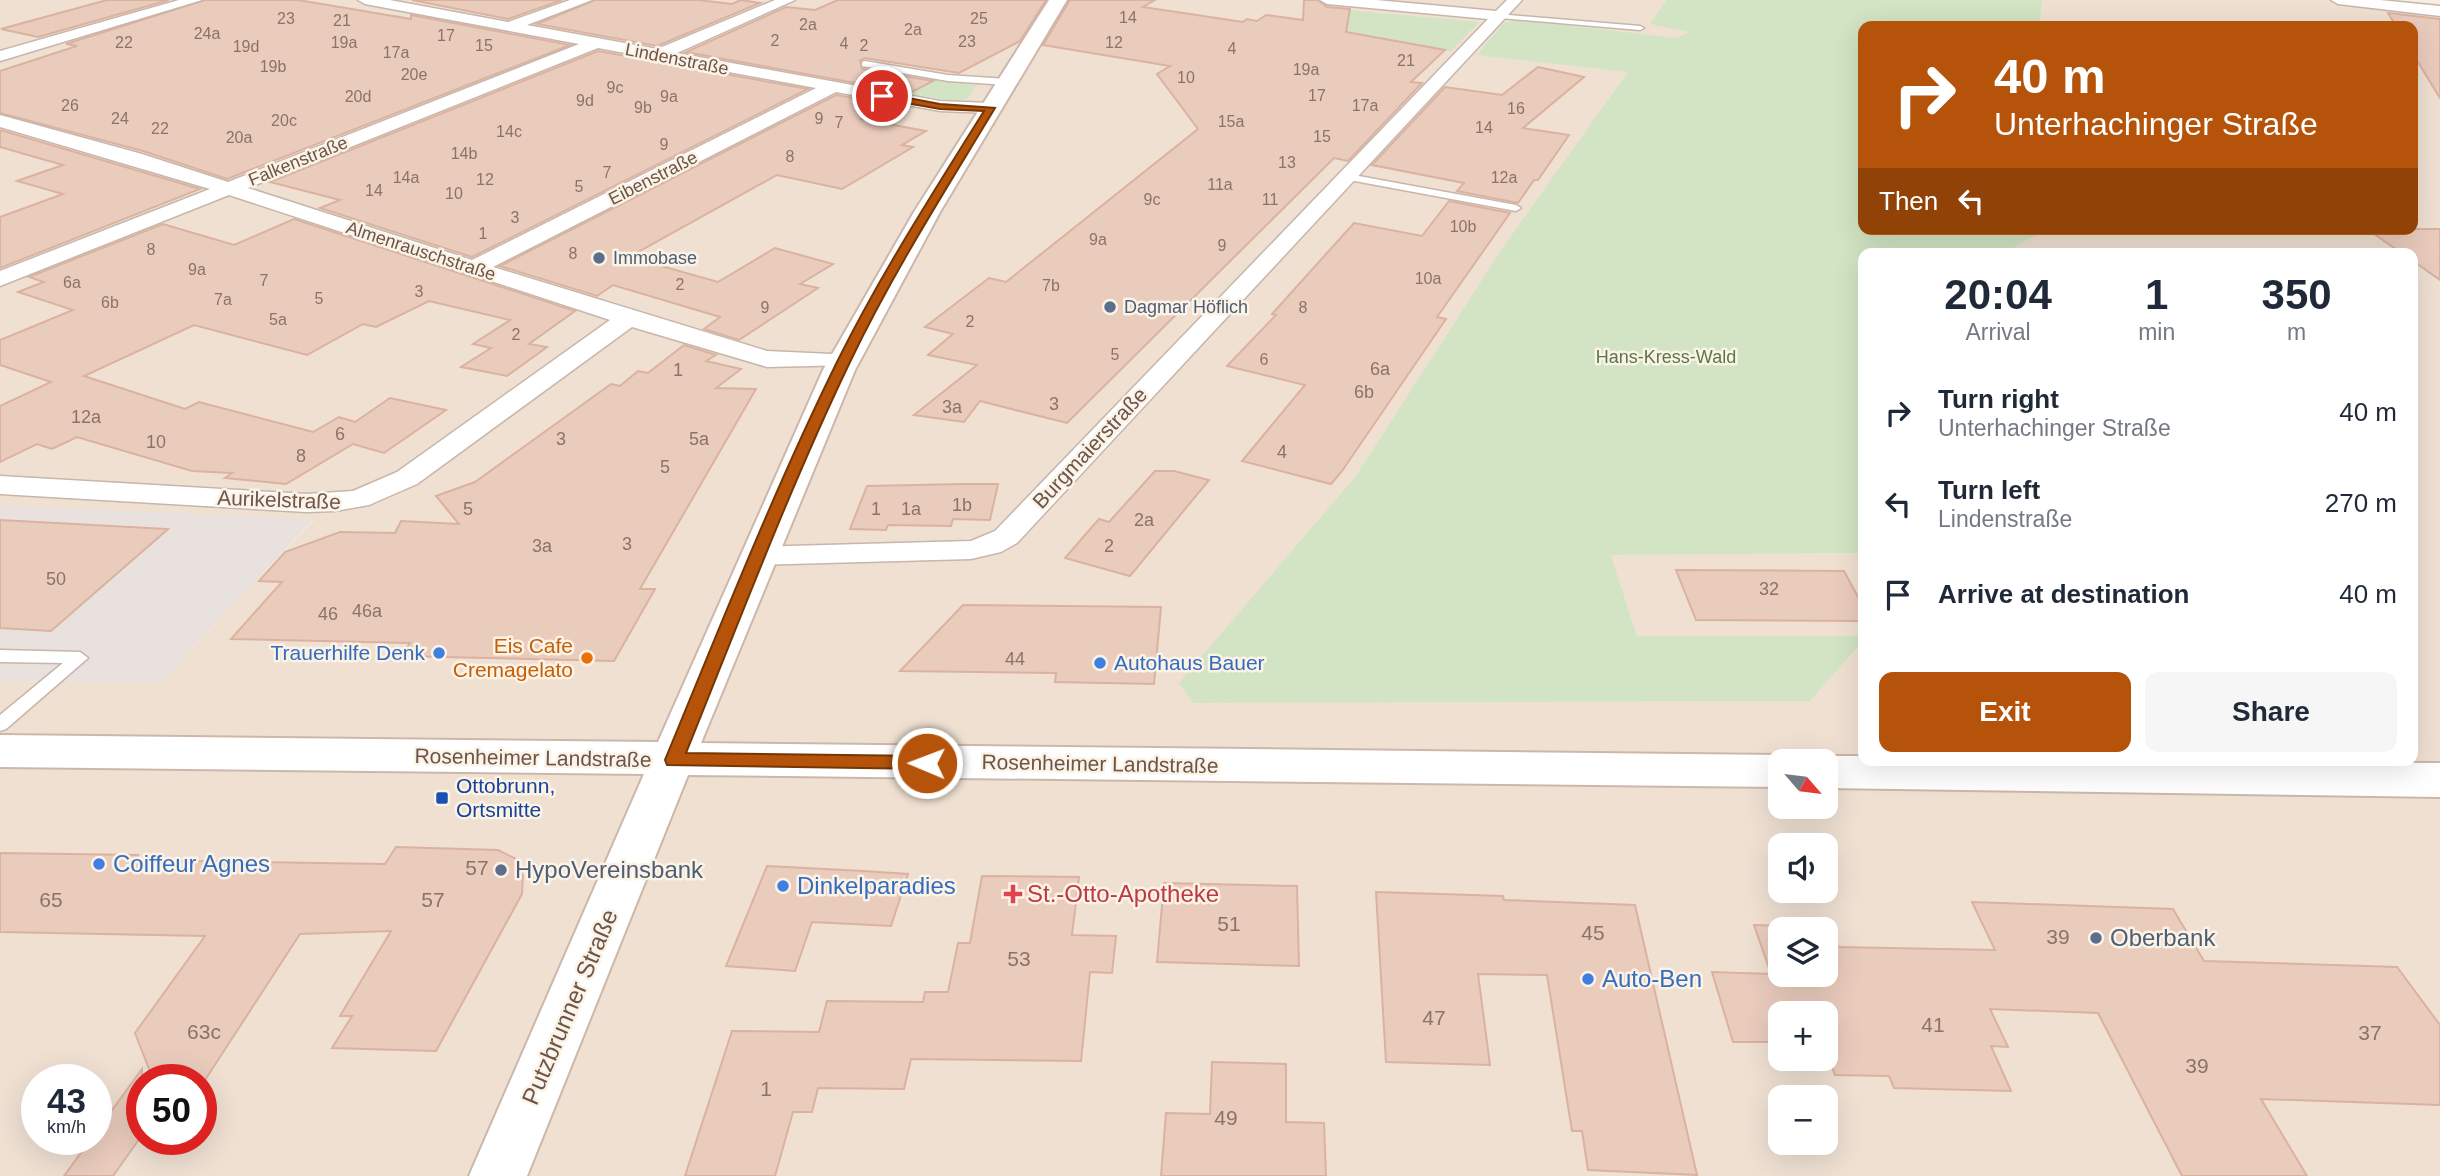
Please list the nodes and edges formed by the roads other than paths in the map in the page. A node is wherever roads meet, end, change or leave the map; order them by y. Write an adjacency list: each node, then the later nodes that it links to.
1 (195, 0): 14 (street)
2 (365, 0): 10 (street, Lindenstraße)
3 (585, 0): 10 (street)
4 (788, 0): 13 (street)
5 (1058, 0): 16 (main road, Putzbrunner Straße)
6 (1327, 0): 8 (street)
7 (2338, 0): 9 (street)
8 (1507, 8): 11 (lane); 20 (street, Burgmaierstraße)
9 (2440, 11)
10 (509, 27): 12 (street, Lindenstraße)
11 (1640, 28)
12 (596, 43): 13 (street, Lindenstraße); 21 (street, Falkenstraße)
13 (657, 55): 17 (street, Lindenstraße)
14 (0, 56)
15 (865, 64): 16 (lane)
16 (1007, 82): 18 (main road, Putzbrunner Straße)
17 (832, 87): 18 (street, Lindenstraße); 23 (street, Eibenstraße)
18 (990, 108): 26 (main road, Putzbrunner Straße)
19 (0, 121): 21 (street, Almenrauschstraße)
20 (1348, 177): 22 (lane); 28 (street, Burgmaierstraße)
21 (231, 188): 23 (street, Almenrauschstraße); 24 (street, Falkenstraße)
22 (1516, 208)
23 (474, 268): 25 (street, Almenrauschstraße)
24 (0, 279)
25 (628, 318): 26 (street, Almenrauschstraße); 27 (street, Aurikelstraße)
26 (844, 360): 28 (main road, Putzbrunner Straße)
27 (0, 485)
28 (757, 556): 32 (main road, Putzbrunner Straße)
29 (0, 656): 30 (lane)
30 (0, 725)
31 (0, 751): 32 (main road, Rosenheimer Landstraße)
32 (674, 760): 34 (main road, Rosenheimer Landstraße); 37 (main road, Putzbrunner Straße)
33 (2037, 768): 35 (main road); 36 (main road)
34 (1768, 771)
35 (1838, 772)
36 (2440, 780)
37 (498, 1176)

